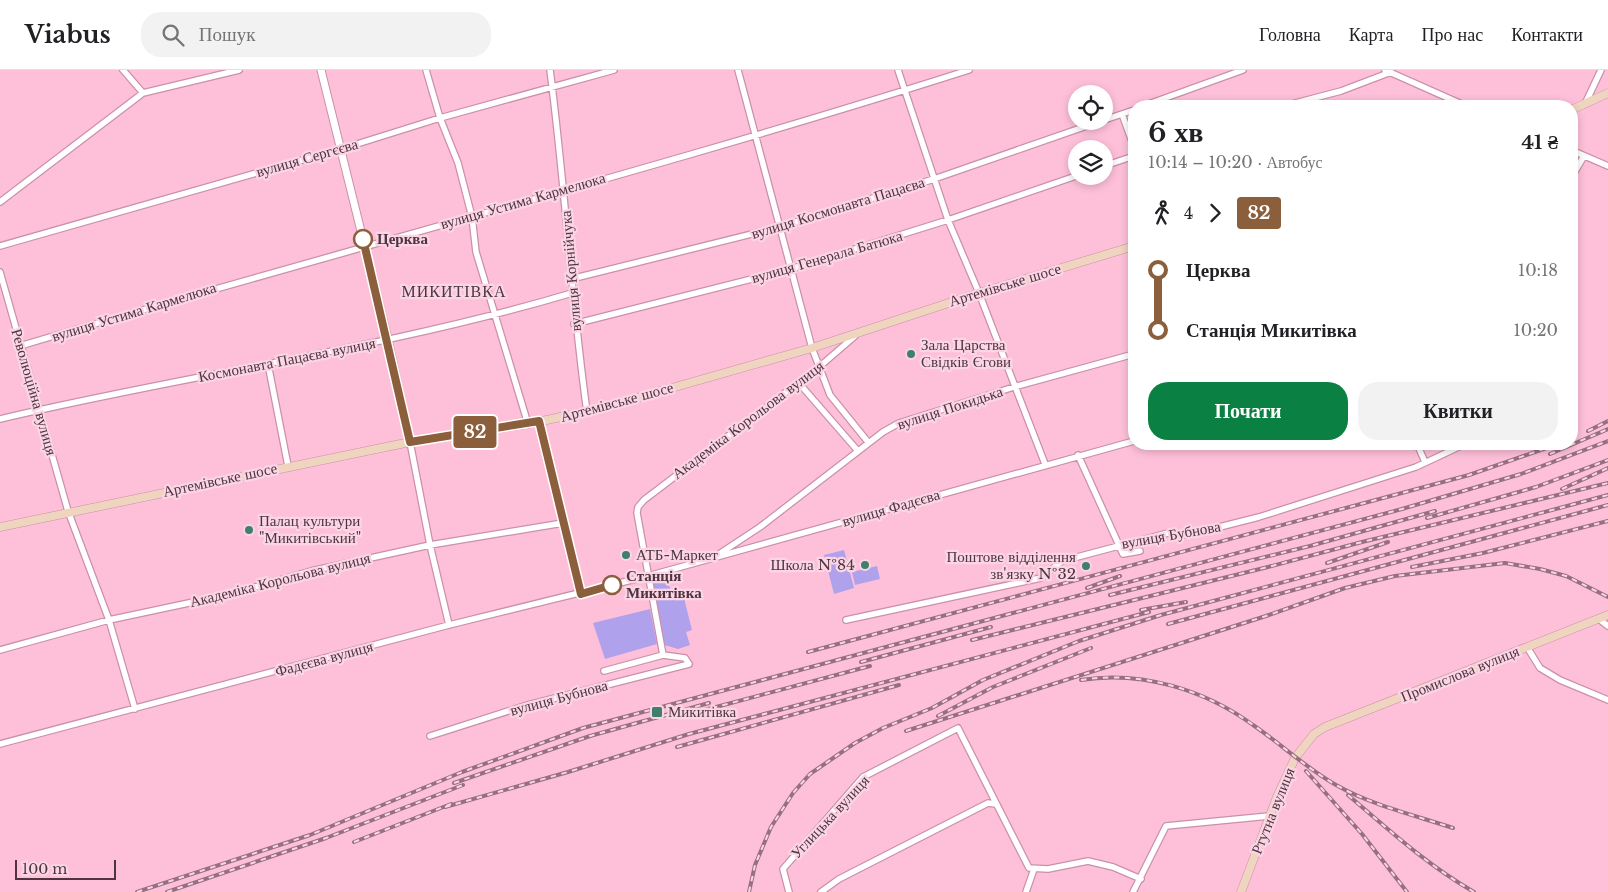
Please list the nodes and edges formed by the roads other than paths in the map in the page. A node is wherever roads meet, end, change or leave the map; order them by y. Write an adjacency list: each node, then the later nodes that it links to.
1 (123, 70): 15 (street)
2 (239, 70): 15 (street)
3 (321, 70): 29 (street)
4 (426, 70): 25 (street)
5 (550, 70): 13 (street, вулиця Корнійчука)
6 (614, 70): 13 (street, вулиця Сергєєва)
7 (738, 70): 28 (street)
8 (898, 70): 14 (street)
9 (969, 70): 14 (street, вулиця Устима Кармелюка)
10 (1243, 70): 17 (street)
11 (1601, 70): 20 (street)
12 (1388, 71): 18 (street); 19 (street)
13 (552, 86): 25 (street, вулиця Сергєєва); 38 (street, вулиця Корнійчука)
14 (905, 90): 28 (street, вулиця Устима Кармелюка); 36 (street)
15 (143, 93): 39 (street)
16 (1608, 93): 20 (main road)
17 (1160, 100)
18 (1307, 100)
19 (1453, 100)
20 (1585, 104): 21 (main road)
21 (1578, 107)
22 (1128, 112): 23 (street, вулиця Космонавта Пацаєва)
23 (1122, 114): 24 (street, вулиця Космонавта Пацаєва); 27 (street)
24 (1113, 117)
25 (440, 118): 29 (street, вулиця Сергєєва); 40 (street)
26 (1076, 130): 36 (street, вулиця Космонавта Пацаєва)
27 (1128, 130)
28 (755, 134): 38 (street, вулиця Устима Кармелюка); 42 (street)
29 (341, 149): 43 (street, вулиця Сергєєва); 44 (street)
30 (1578, 153): 31 (street)
31 (1584, 156): 34 (street); 35 (street)
32 (1128, 158): 33 (street)
33 (1113, 163)
34 (1578, 166)
35 (1608, 166)
36 (934, 179): 41 (street); 42 (street, вулиця Космонавта Пацаєва)
37 (1068, 179): 41 (street, вулиця Генерала Батюка)
38 (564, 189): 40 (street, вулиця Устима Кармелюка); 48 (street, вулиця Корнійчука)
39 (0, 202)
40 (472, 217): 44 (street, вулиця Устима Кармелюка); 51 (street)
41 (948, 220): 46 (street, вулиця Генерала Батюка); 50 (street)
42 (780, 227): 46 (street); 48 (street, вулиця Космонавта Пацаєва)
43 (0, 246)
44 (365, 247): 54 (street); 55 (street, вулиця Устима Кармелюка)
45 (1128, 248): 50 (main road, Артемівське шосе)
46 (791, 269): 52 (street, вулиця Генерала Батюка); 56 (street)
47 (0, 272): 55 (street, Революційна вулиця)
48 (571, 280): 49 (street, вулиця Корнійчука)
49 (572, 293): 51 (street, Космонавта Пацаєва вулиця); 52 (street, вулиця Корнійчука)
50 (980, 293): 53 (main road, Артемівське шосе); 61 (street)
51 (496, 316): 54 (street, Космонавта Пацаєва вулиця); 66 (street)
52 (574, 324): 63 (street, вулиця Корнійчука)
53 (859, 332): 56 (main road, Артемівське шосе); 59 (street, Академіка Корольова вулиця)
54 (388, 340): 58 (street, Космонавта Пацаєва вулиця); 67 (street)
55 (20, 346): 62 (street, Революційна вулиця)
56 (812, 348): 59 (street); 63 (main road, Артемівське шосе)
57 (1128, 356): 61 (street, вулиця Покидька)
58 (268, 364): 62 (street, Космонавта Пацаєва вулиця); 76 (street)
59 (819, 367): 60 (street, Академіка Корольова вулиця); 68 (street)
60 (798, 382): 72 (street); 84 (street, Академіка Корольова вулиця)
61 (1014, 387): 68 (street, вулиця Покидька); 75 (street)
62 (38, 410): 64 (street, Космонавта Пацаєва вулиця); 77 (street, Революційна вулиця)
63 (587, 412): 65 (main road, Артемівське шосе)
64 (0, 419)
65 (539, 421): 66 (main road, Артемівське шосе); 78 (street)
66 (528, 424): 67 (main road, Артемівське шосе)
67 (410, 442): 76 (main road, Артемівське шосе); 81 (street)
68 (868, 442): 72 (street, вулиця Покидька)
69 (1128, 442): 73 (street, вулиця Фадєєва)
70 (1419, 450): 74 (street)
71 (1451, 450): 74 (street, вулиця Бубнова)
72 (858, 451): 83 (street, вулиця Покидька)
73 (1078, 455): 75 (street, вулиця Фадєєва); 80 (street)
74 (1424, 462): 80 (street, вулиця Бубнова)
75 (1044, 464): 83 (street, вулиця Фадєєва)
76 (288, 466): 77 (main road, Артемівське шосе)
77 (68, 512): 79 (main road, Артемівське шосе); 88 (street, Революційна вулиця)
78 (563, 523): 81 (street, Академіка Корольова вулиця); 85 (street)
79 (0, 527)
80 (1120, 544): 82 (street); 89 (street, вулиця Бубнова)
81 (430, 545): 88 (street, Академіка Корольова вулиця); 90 (street)
82 (1140, 550)
83 (715, 557): 84 (street, вулиця Фадєєва)
84 (648, 576): 85 (street, Фадєєва вулиця); 94 (street)
85 (581, 594): 90 (street, Фадєєва вулиця)
86 (1608, 615): 87 (main road, Промислова вулиця)
87 (1599, 619): 91 (street); 92 (main road, Промислова вулиця)
88 (109, 620): 93 (street, Академіка Корольова вулиця); 97 (street, Революційна вулиця)
89 (846, 620)
90 (449, 626): 97 (street, Фадєєва вулиця)
91 (1608, 626)
92 (1527, 647): 96 (street); 98 (main road, Промислова вулиця)
93 (0, 650)
94 (664, 655): 95 (street); 99 (street, вулиця Бубнова)
95 (604, 671)
96 (1608, 700)
97 (134, 709): 100 (street, Фадєєва вулиця)
98 (1314, 734): 102 (main road, Ртутна вулиця)
99 (430, 736)
100 (0, 744)
101 (996, 804): 103 (street, Углицька вулиця); 105 (street, Углицька вулиця); 106 (street)
102 (1269, 816): 104 (street); 109 (main road, Ртутна вулиця)
103 (1032, 868): 104 (street); 107 (street)
104 (1141, 879): 108 (street)
105 (788, 892)
106 (821, 892)
107 (1026, 892)
108 (1133, 892)
109 (1241, 892)

